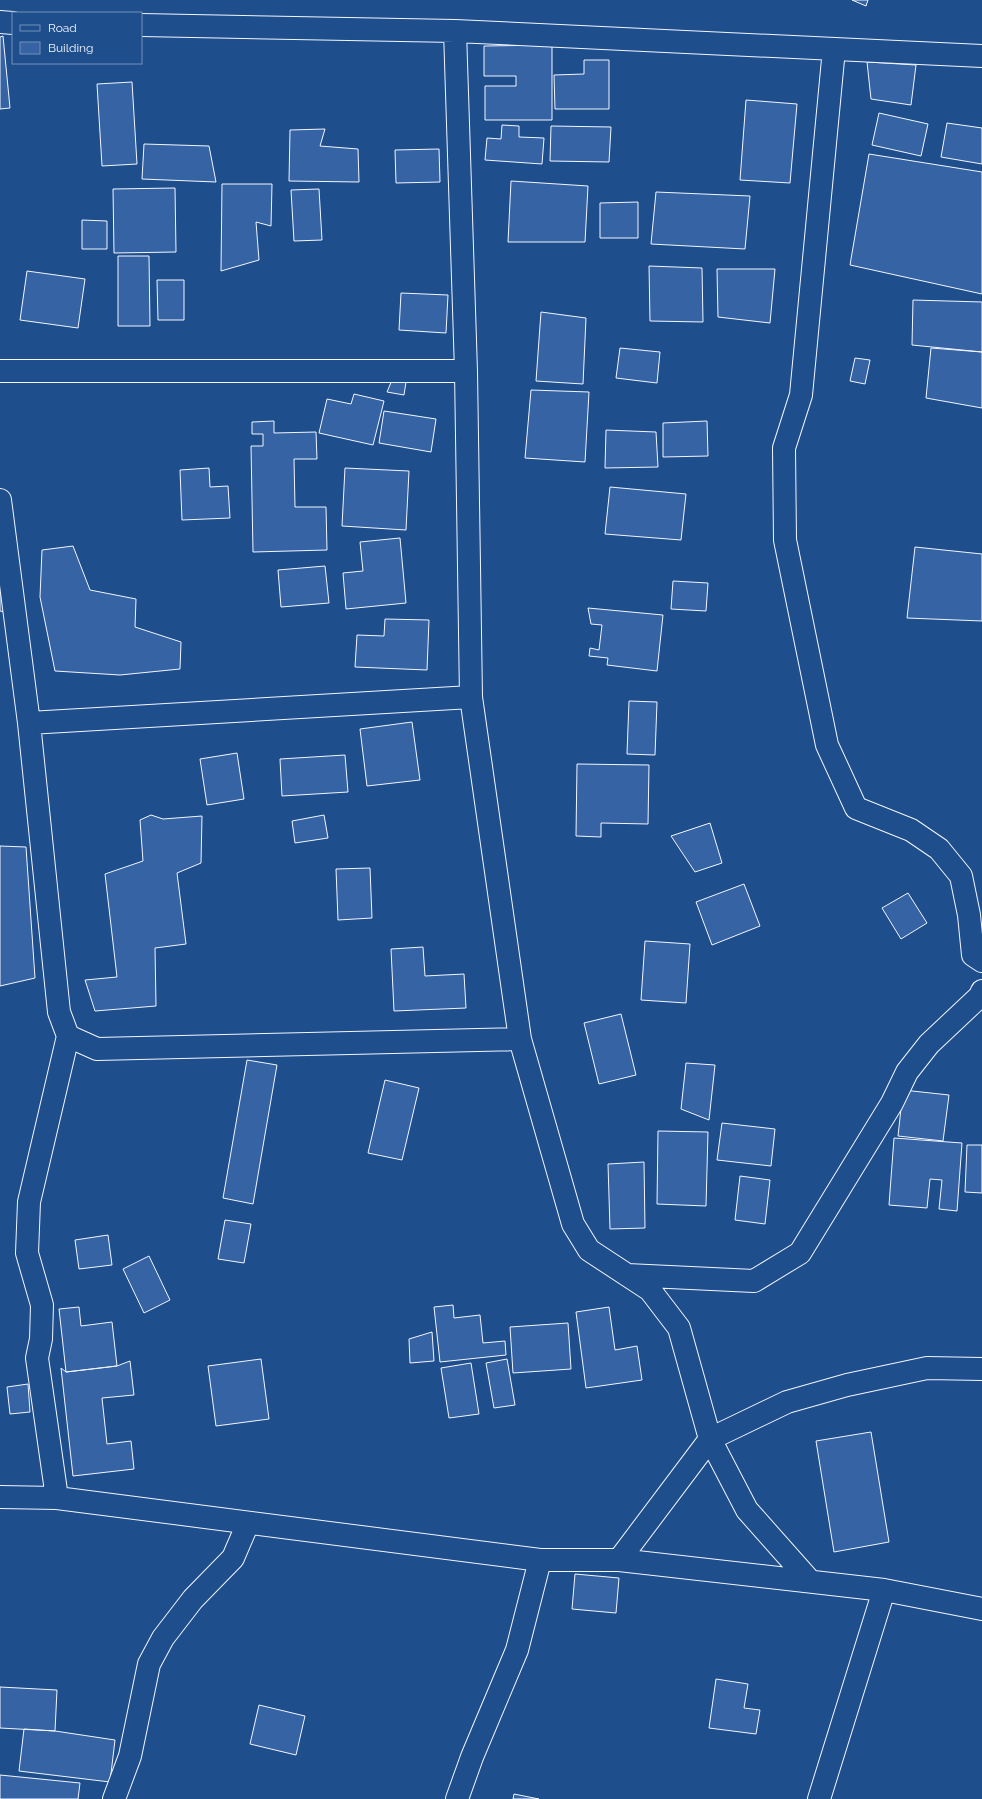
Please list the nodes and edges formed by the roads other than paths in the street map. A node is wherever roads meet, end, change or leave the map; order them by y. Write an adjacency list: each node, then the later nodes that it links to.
1 (0, 22): 2 (street)
2 (12, 23)
3 (142, 25): 4 (street)
4 (455, 31): 5 (street); 7 (street)
5 (834, 49): 6 (street); 12 (street)
6 (982, 56)
7 (466, 370): 8 (street); 10 (street)
8 (0, 371)
9 (0, 500): 11 (street)
10 (471, 697): 11 (street); 15 (street)
11 (29, 723): 14 (street)
12 (982, 961)
13 (982, 991): 16 (street)
14 (68, 1036): 15 (street); 20 (street)
15 (520, 1039): 16 (street)
16 (624, 1275): 18 (street)
17 (982, 1369): 18 (street)
18 (710, 1439): 23 (street); 24 (street)
19 (0, 1497): 20 (street)
20 (57, 1498): 21 (street)
21 (248, 1523): 22 (street); 27 (street)
22 (540, 1560): 23 (street); 28 (street)
23 (619, 1560): 24 (street)
24 (810, 1581): 25 (street)
25 (884, 1590): 26 (street); 29 (street)
26 (982, 1608)
27 (114, 1799)
28 (457, 1799)
29 (819, 1799)

